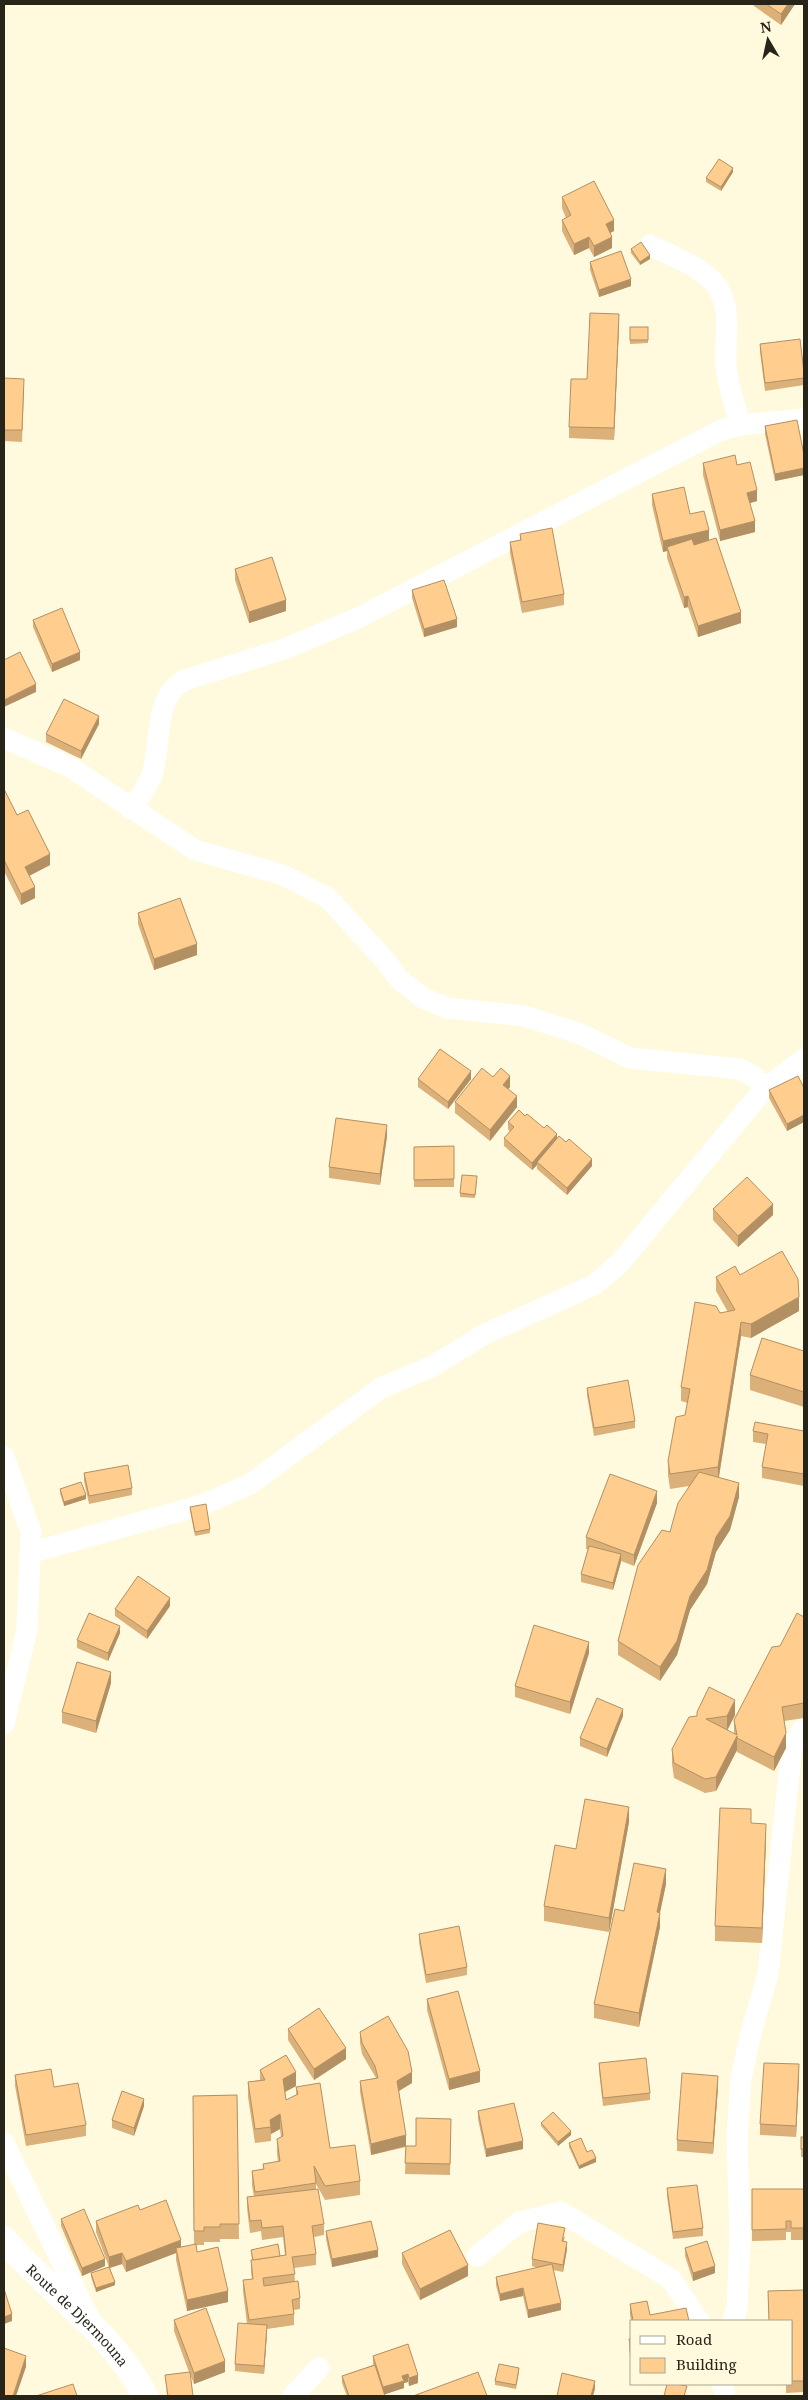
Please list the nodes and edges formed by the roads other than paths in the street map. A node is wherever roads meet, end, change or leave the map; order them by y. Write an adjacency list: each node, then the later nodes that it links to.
1 (650, 245): 3 (street)
2 (804, 419): 3 (street)
3 (741, 425): 5 (street)
4 (4, 738): 5 (street)
5 (131, 809): 7 (street)
6 (804, 1059): 7 (street)
7 (764, 1089): 9 (street)
8 (4, 1457): 9 (street)
9 (30, 1554): 10 (street)
10 (4, 1724)
11 (804, 1728): 12 (street)
12 (798, 1746): 17 (street)
13 (4, 2143): 18 (street)
14 (4, 2239): 18 (street, Route de Djermouna)
15 (477, 2256): 16 (street)
16 (698, 2320)
17 (733, 2320)
18 (92, 2325): 20 (street, Route de Djermouna)
19 (319, 2368): 21 (street)
20 (145, 2396)
21 (293, 2396)

